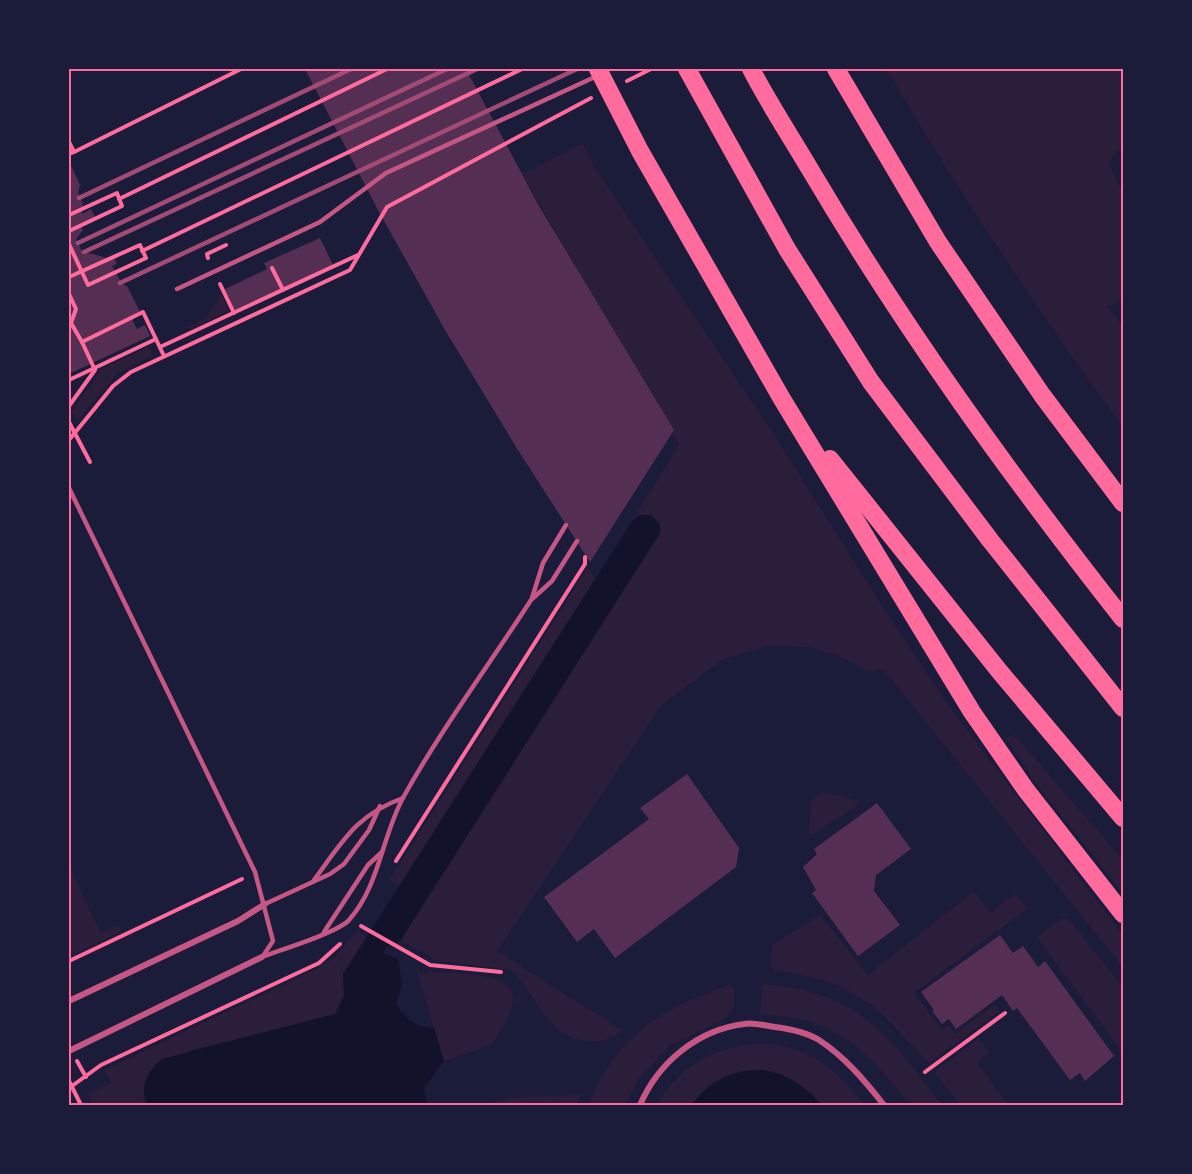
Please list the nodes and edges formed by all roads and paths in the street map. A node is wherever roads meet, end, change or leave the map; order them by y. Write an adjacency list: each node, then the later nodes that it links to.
1 (241, 69): 12 (path)
2 (387, 69): 13 (path)
3 (522, 69): 17 (path)
4 (651, 69): 9 (path)
5 (687, 69): 43 (highway)
6 (836, 69): 38 (highway)
7 (600, 71): 22 (lane); 31 (highway)
8 (753, 73): 42 (highway)
9 (622, 83)
10 (592, 98): 18 (path)
11 (69, 142): 12 (path)
12 (71, 153)
13 (119, 199): 14 (path); 15 (path)
14 (69, 215)
15 (69, 231)
16 (69, 244): 20 (path)
17 (142, 251): 20 (path); 20 (path)
18 (359, 255): 23 (path); 29 (path)
19 (272, 268): 23 (path)
20 (81, 271): 21 (path)
21 (69, 277)
22 (177, 290)
23 (283, 290): 28 (path)
24 (69, 294): 25 (path)
25 (70, 323): 27 (path)
26 (156, 339): 27 (path); 28 (path); 30 (path)
27 (82, 342): 32 (path)
28 (160, 347): 29 (path)
29 (164, 356): 34 (path)
30 (69, 380)
31 (782, 399): 46 (highway); 51 (highway)
32 (69, 406)
33 (69, 422): 34 (path)
34 (75, 434): 35 (path); 36 (path)
35 (69, 440)
36 (90, 462)
37 (69, 488): 48 (lane)
38 (1123, 503)
39 (566, 525): 41 (lane)
40 (577, 541): 41 (lane)
41 (531, 600): 44 (lane)
42 (1123, 619)
43 (1123, 708)
44 (403, 798): 45 (lane); 47 (lane)
45 (380, 806): 49 (lane); 49 (lane)
46 (1123, 818)
47 (382, 852): 53 (lane); 53 (lane)
48 (255, 872): 50 (lane); 55 (path)
49 (314, 880): 50 (lane)
50 (265, 904): 54 (lane); 57 (street)
51 (1123, 914)
52 (362, 927): 56 (path)
53 (324, 932): 54 (lane)
54 (262, 957): 59 (street)
55 (69, 961)
56 (501, 972)
57 (69, 1001)
58 (1005, 1013): 60 (path)
59 (69, 1051)
60 (925, 1072)
61 (69, 1081): 62 (path)
62 (81, 1105)
63 (640, 1105): 64 (street)
64 (884, 1105)

